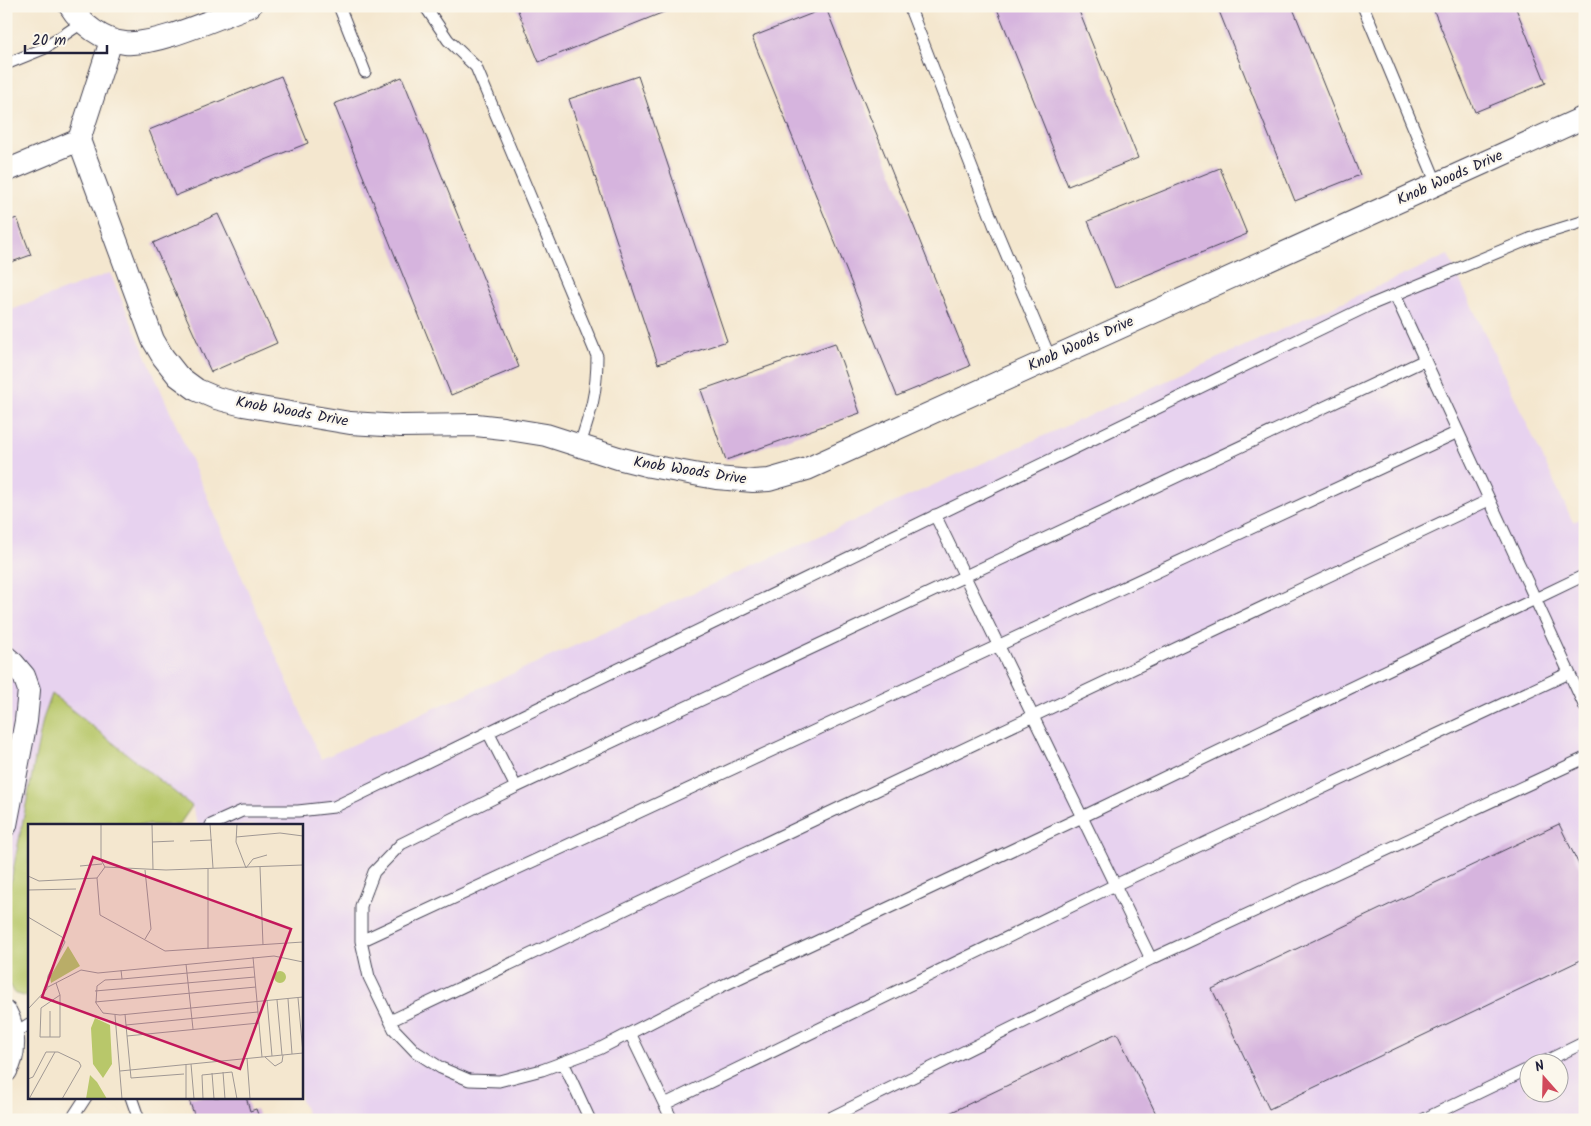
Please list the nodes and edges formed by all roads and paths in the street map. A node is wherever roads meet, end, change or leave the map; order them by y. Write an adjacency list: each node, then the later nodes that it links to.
1 (250, 6): 7 (street)
2 (339, 6): 9 (lane)
3 (425, 6): 19 (lane)
4 (909, 6): 16 (lane)
5 (1363, 6): 13 (lane)
6 (76, 14): 7 (street); 8 (lane)
7 (111, 41): 11 (street)
8 (6, 64)
9 (364, 72)
10 (1585, 117): 13 (street, Knob Woods Drive)
11 (79, 140): 12 (street); 19 (street, Knob Woods Drive)
12 (6, 171)
13 (1437, 184): 16 (street, Knob Woods Drive)
14 (1585, 221): 15 (lane)
15 (1395, 295): 17 (lane); 21 (lane)
16 (1050, 358): 19 (street, Knob Woods Drive)
17 (1424, 360): 18 (lane); 23 (lane)
18 (1458, 432): 20 (lane); 25 (lane)
19 (579, 447)
20 (1490, 500): 24 (lane); 29 (lane)
21 (935, 515): 23 (lane); 30 (lane)
22 (1585, 575): 24 (lane)
23 (965, 577): 25 (lane); 32 (lane)
24 (1534, 598): 27 (lane); 33 (lane)
25 (998, 645): 29 (lane); 37 (lane)
26 (6, 657): 34 (street)
27 (1569, 673): 28 (lane); 36 (lane)
28 (1585, 707)
29 (1034, 718): 33 (lane); 40 (lane)
30 (488, 732): 32 (lane); 35 (lane)
31 (1585, 758): 38 (lane)
32 (516, 787): 37 (lane)
33 (1082, 817): 36 (lane); 42 (lane)
34 (6, 824)
35 (213, 824)
36 (1115, 885): 38 (lane); 50 (lane)
37 (361, 941): 40 (lane)
38 (1151, 959): 55 (lane)
39 (6, 1013): 41 (street)
40 (390, 1021): 45 (lane)
41 (21, 1029): 46 (street)
42 (630, 1033): 45 (lane); 50 (lane)
43 (1585, 1042): 44 (lane)
44 (1560, 1054)
45 (563, 1062): 53 (lane)
46 (6, 1071)
47 (1518, 1074): 56 (lane)
48 (85, 1098): 51 (lane)
49 (131, 1098): 52 (lane)
50 (664, 1104): 54 (lane)
51 (71, 1120)
52 (139, 1120)
53 (590, 1120)
54 (672, 1120)
55 (826, 1120)
56 (1422, 1120)

